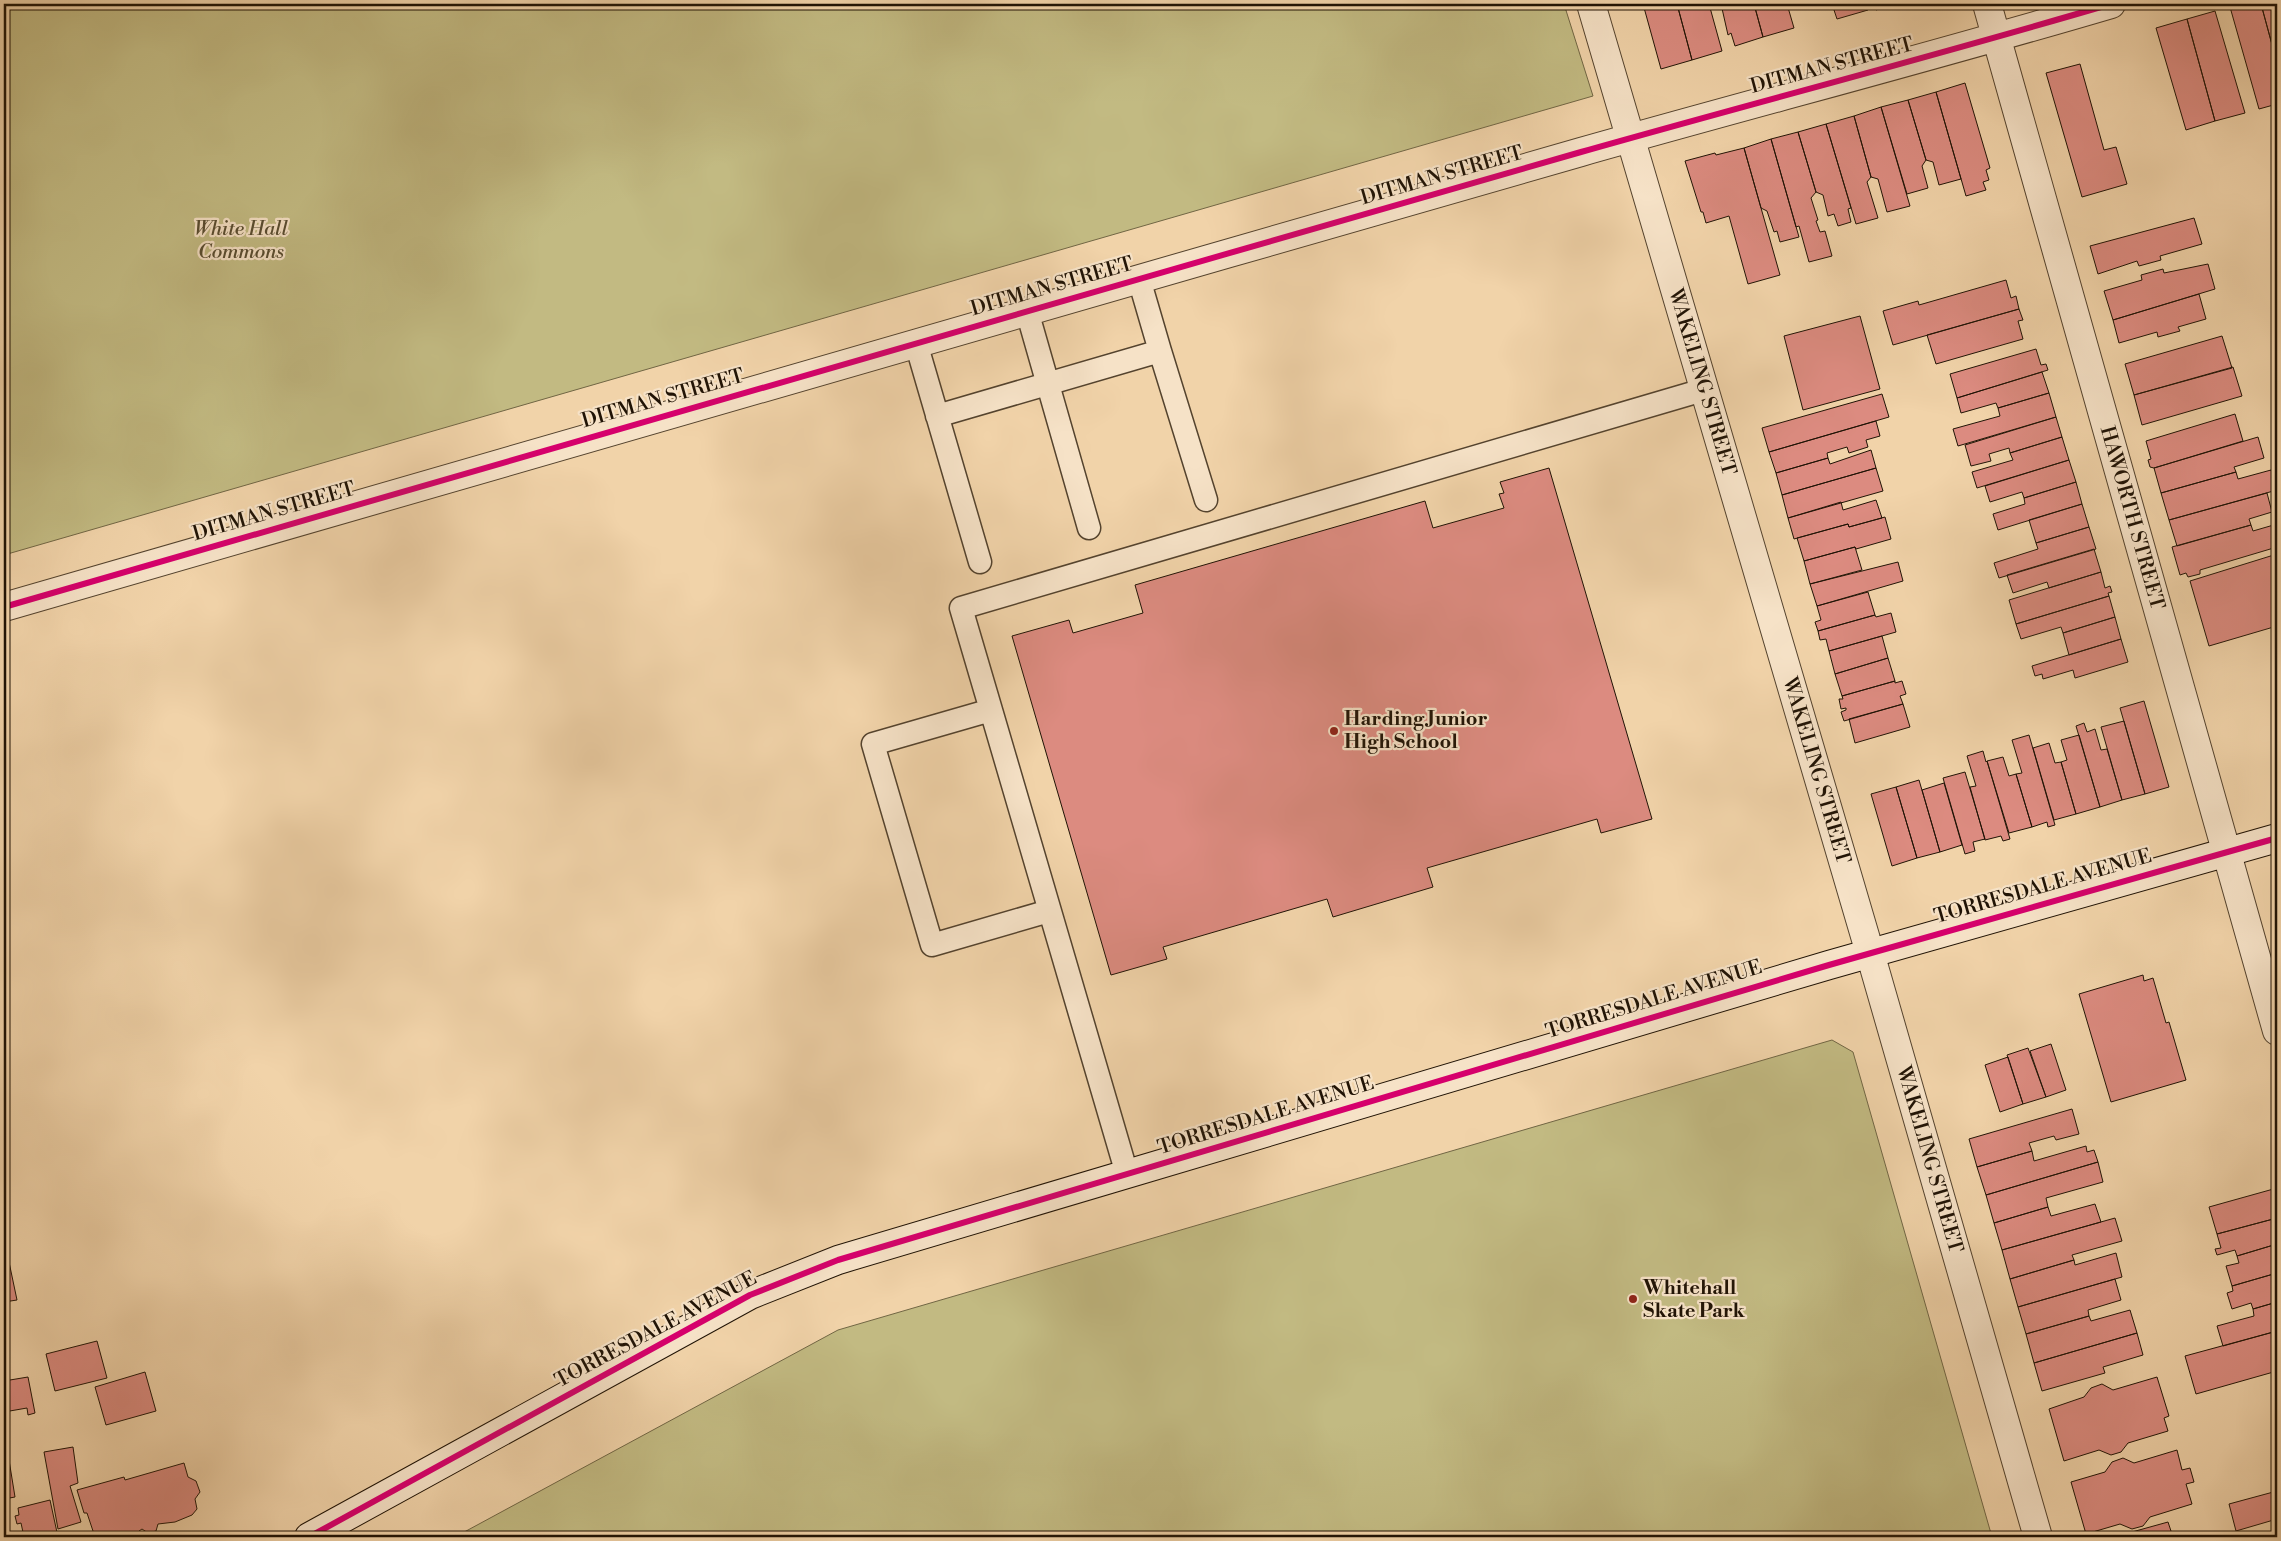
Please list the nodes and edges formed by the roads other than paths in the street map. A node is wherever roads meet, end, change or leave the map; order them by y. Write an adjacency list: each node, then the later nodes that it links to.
1 (1591, 4): 5 (street, WAKELING STREET)
2 (1987, 4): 4 (street, HAWORTH STREET)
3 (2111, 4): 4 (street, DITMAN STREET)
4 (1997, 37): 5 (street, DITMAN STREET); 19 (street, HAWORTH STREET)
5 (1629, 139): 6 (street, DITMAN STREET); 11 (street, WAKELING STREET)
6 (1139, 279): 7 (street, DITMAN STREET); 9 (lane)
7 (1026, 312): 8 (street, DITMAN STREET); 10 (lane)
8 (916, 343): 12 (lane); 16 (street, DITMAN STREET)
9 (1160, 351): 10 (lane); 13 (lane)
10 (1047, 384): 12 (lane); 14 (lane)
11 (1703, 390): 17 (lane); 21 (street, WAKELING STREET)
12 (937, 416): 15 (lane)
13 (1206, 500)
14 (1090, 528)
15 (980, 562)
16 (4, 607)
17 (991, 710): 20 (lane); 20 (lane)
18 (2277, 838): 19 (street, TORRESDALE AVENUE)
19 (2225, 852): 21 (street, TORRESDALE AVENUE); 22 (street, HAWORTH STREET)
20 (1050, 911): 23 (lane)
21 (1870, 953): 23 (street, TORRESDALE AVENUE); 25 (street, WAKELING STREET)
22 (2277, 1031)
23 (1127, 1174): 24 (street, TORRESDALE AVENUE)
24 (309, 1537)
25 (2038, 1537)

